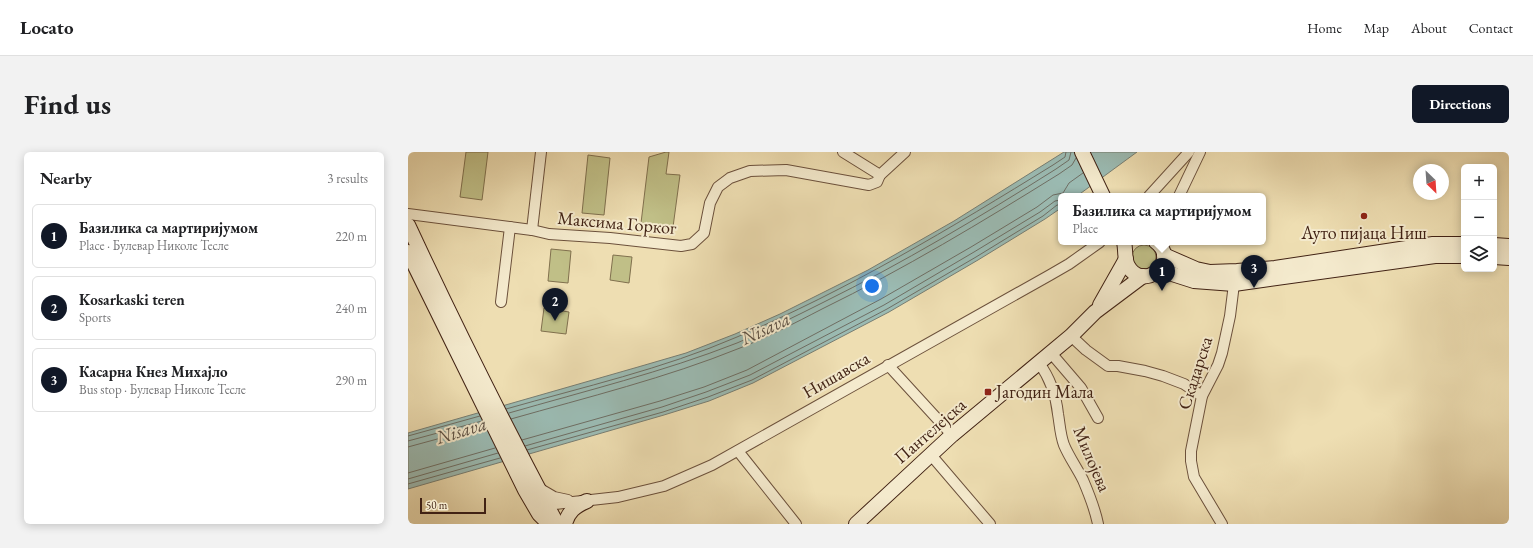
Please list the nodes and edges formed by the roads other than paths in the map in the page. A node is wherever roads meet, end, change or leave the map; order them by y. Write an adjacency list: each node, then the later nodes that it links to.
1 (541, 152): 14 (street, Максима Горког)
2 (843, 152): 7 (street)
3 (905, 152): 7 (street)
4 (1082, 152): 8 (main road)
5 (1189, 152): 9 (street)
6 (1200, 152): 10 (street)
7 (880, 175): 14 (street, Максима Горког)
8 (1102, 193)
9 (1152, 193)
10 (1180, 193)
11 (408, 214): 13 (street, Максима Горког)
12 (408, 225): 33 (main road)
13 (510, 228): 14 (street, Максима Горког); 27 (street)
14 (532, 230)
15 (1461, 244): 19 (main road)
16 (1095, 245): 32 (street, Нишавска)
17 (1497, 245): 18 (main road)
18 (1509, 246)
19 (1161, 247): 25 (main road)
20 (1127, 249): 25 (main road); 28 (main road, Пантелејска)
21 (408, 252): 33 (main road)
22 (1461, 256): 26 (main road)
23 (1497, 256): 24 (main road)
24 (1509, 258)
25 (1150, 274): 26 (main road); 28 (main road, Пантелејска)
26 (1234, 284): 34 (street, Скадарска)
27 (501, 302)
28 (1095, 312): 29 (main road, Пантелејска)
29 (1071, 336): 30 (main road, Пантелејска); 34 (street)
30 (1051, 353): 31 (main road, Пантелејска); 35 (street)
31 (1039, 363): 36 (main road, Пантелејска); 49 (street, Милојева)
32 (888, 365): 36 (street); 37 (street, Нишавска)
33 (475, 377): 39 (main road)
34 (1202, 396): 50 (street, Скадарска)
35 (1098, 418)
36 (952, 435): 38 (main road, Пантелејска)
37 (738, 451): 40 (street, Нишавска); 46 (street)
38 (931, 455): 47 (main road, Пантелејска); 48 (street)
39 (532, 487): 40 (street); 41 (main road); 42 (main road)
40 (581, 501): 41 (street, Нишавска); 44 (main road); 45 (main road)
41 (546, 503): 43 (main road)
42 (549, 524)
43 (557, 524)
44 (560, 524)
45 (565, 524)
46 (796, 524)
47 (856, 524)
48 (990, 524)
49 (1098, 524)
50 (1222, 524)

